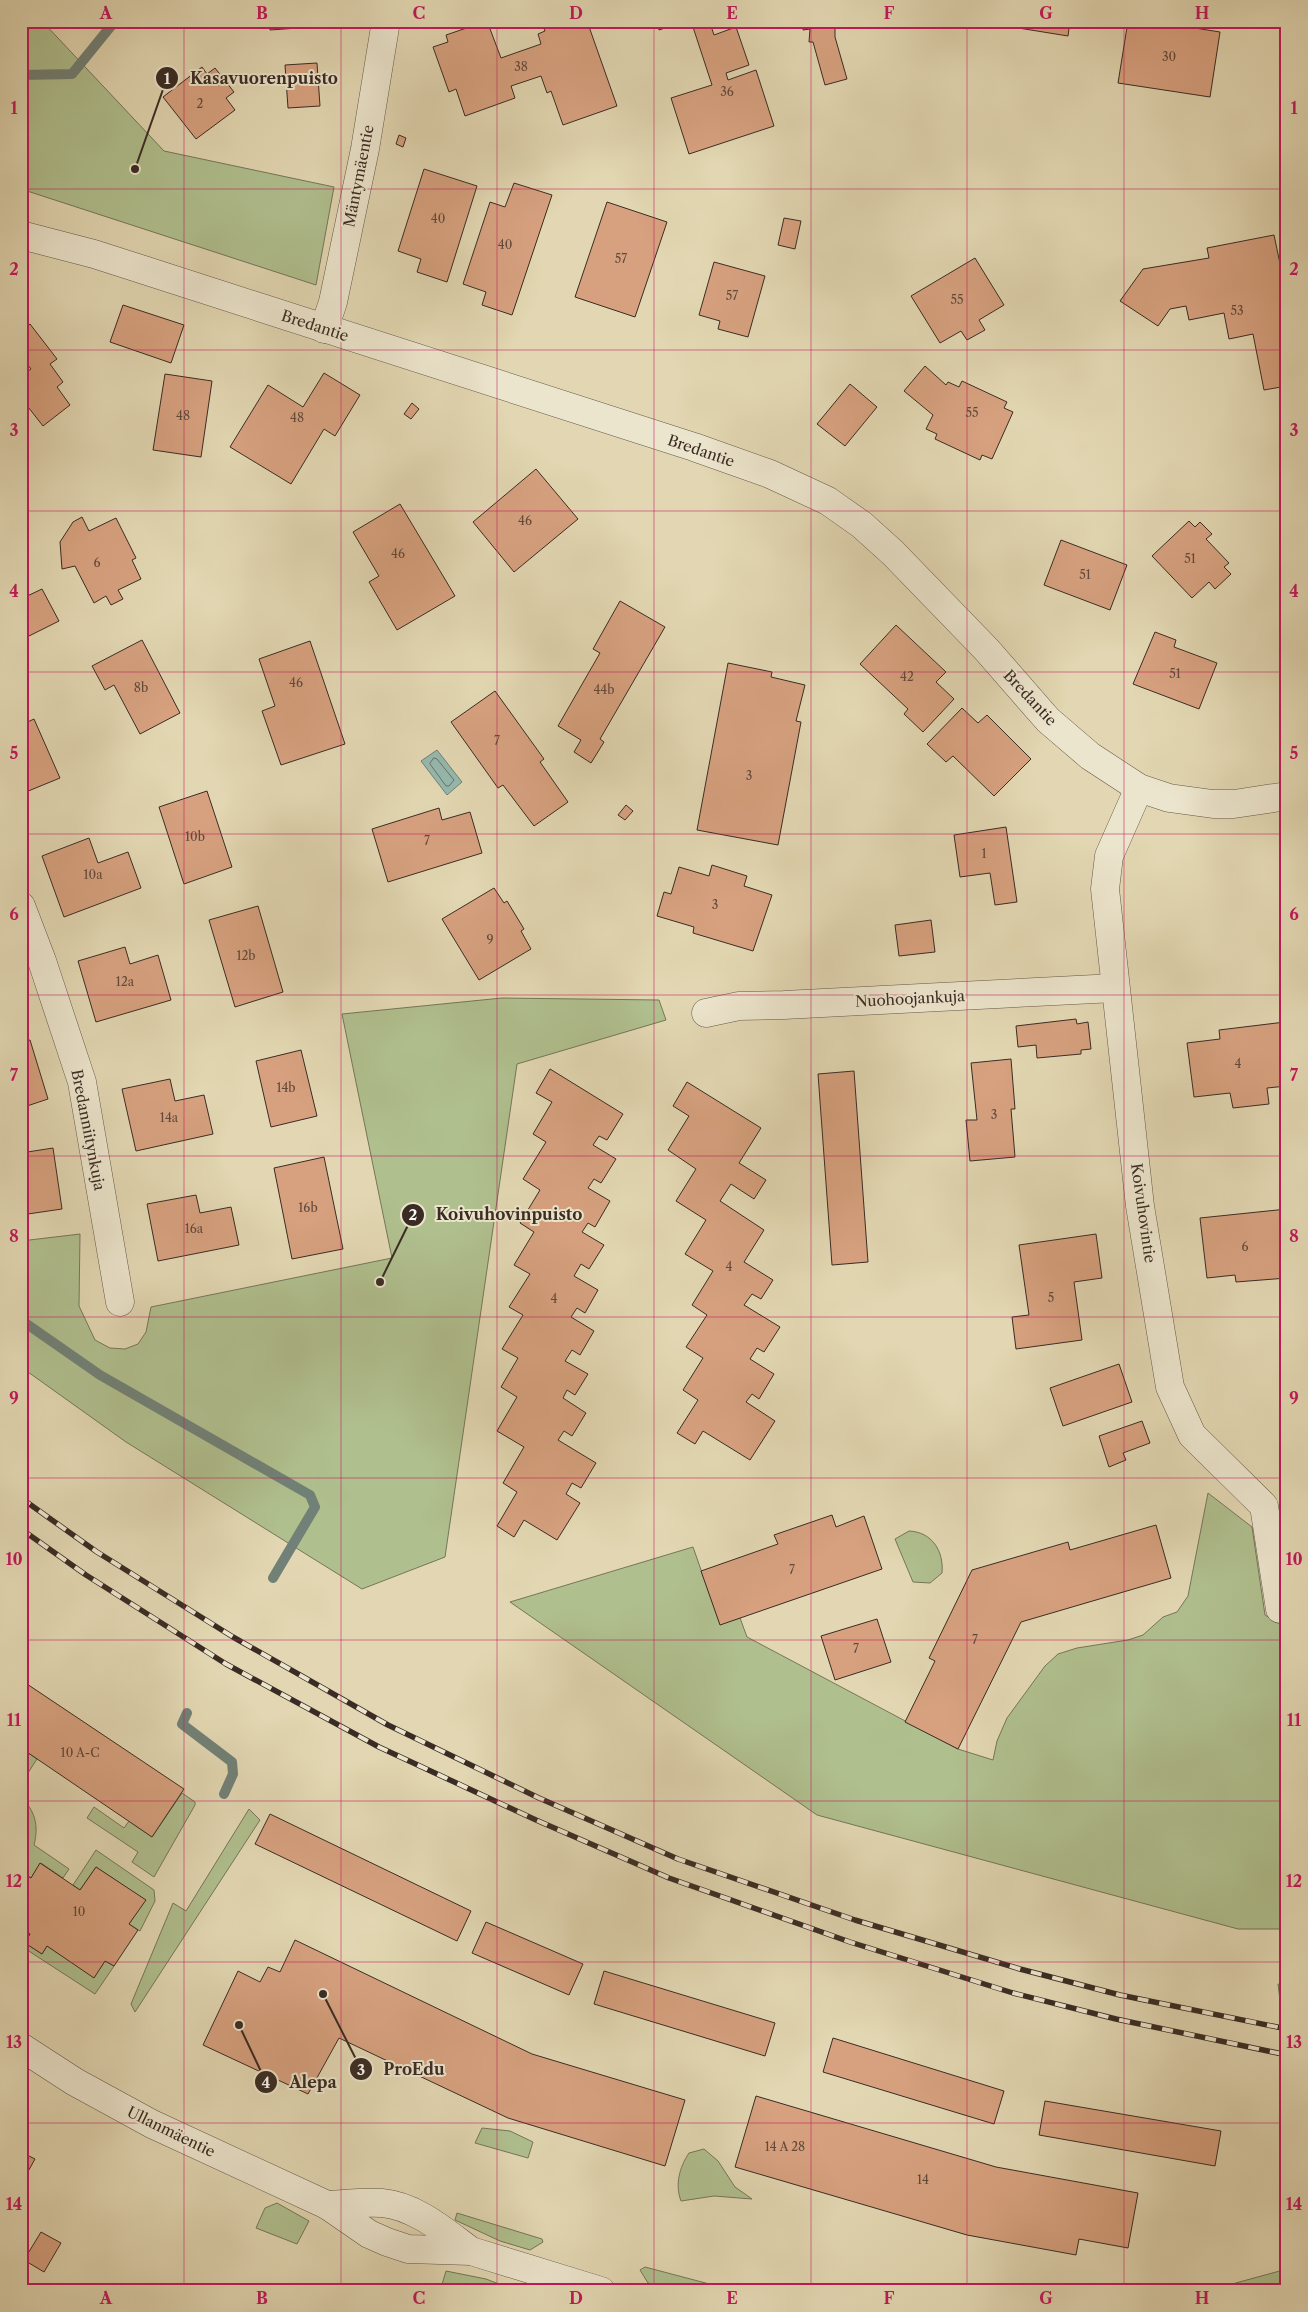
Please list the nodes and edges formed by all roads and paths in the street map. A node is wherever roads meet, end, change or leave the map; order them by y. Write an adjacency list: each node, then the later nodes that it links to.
1 (386, 21): 3 (street, Mäntymäentie)
2 (21, 235): 3 (street, Bredantie)
3 (324, 329): 4 (street, Bredantie)
4 (1139, 788): 5 (street, Bredantie); 7 (street, Koivuhovintie)
5 (1287, 796)
6 (21, 906): 9 (street, Bredanniitynkuja)
7 (1115, 988): 8 (street, Nuohoojankuja); 10 (street, Koivuhovintie)
8 (706, 1013)
9 (120, 1302)
10 (1280, 1609)
11 (21, 2046): 12 (street, Ullanmäentie)
12 (601, 2291)

